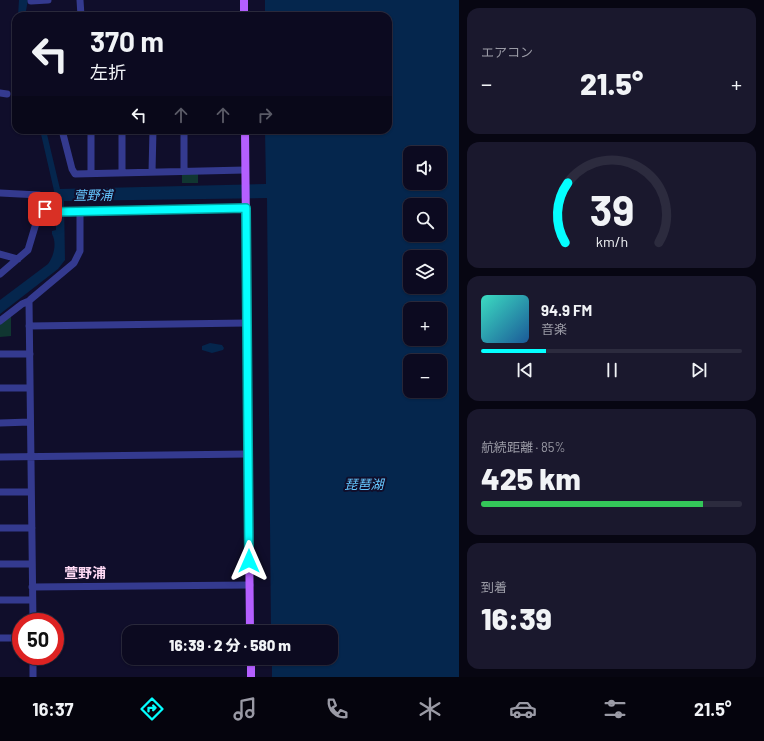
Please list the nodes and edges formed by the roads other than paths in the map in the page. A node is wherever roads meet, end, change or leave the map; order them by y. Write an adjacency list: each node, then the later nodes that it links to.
1 (48, 0): 4 (street)
2 (80, 0): 5 (street)
3 (244, 0): 6 (main road)
4 (31, 1)
5 (81, 12)
6 (244, 12)
7 (63, 134): 17 (street)
8 (91, 134): 17 (street)
9 (122, 134): 15 (street)
10 (152, 134): 16 (street)
11 (184, 134): 14 (street)
12 (245, 134): 13 (main road)
13 (245, 170): 14 (street); 19 (main road)
14 (184, 171): 16 (street)
15 (122, 172): 16 (street); 17 (street)
16 (152, 172)
17 (91, 173)
18 (0, 193): 20 (street)
19 (245, 206): 21 (street); 27 (main road)
20 (45, 209): 21 (street); 23 (street)
21 (80, 212): 25 (street)
22 (0, 254): 23 (street)
23 (18, 259): 24 (street)
24 (0, 274)
25 (29, 302): 26 (street); 28 (street)
26 (0, 321)
27 (247, 323): 28 (street); 35 (main road)
28 (29, 326): 30 (street)
29 (0, 354): 30 (street)
30 (30, 354): 32 (street)
31 (0, 388): 32 (street)
32 (30, 388): 33 (street)
33 (30, 422): 34 (street); 37 (street)
34 (0, 423)
35 (248, 454): 37 (street); 44 (main road)
36 (0, 457): 37 (street)
37 (31, 457): 39 (street)
38 (0, 492): 39 (street)
39 (31, 492): 41 (street)
40 (0, 528): 41 (street)
41 (32, 528): 43 (street)
42 (0, 564): 43 (street)
43 (32, 564): 45 (street)
44 (250, 585): 45 (street); 49 (main road)
45 (32, 587): 47 (street)
46 (0, 600): 47 (street)
47 (32, 600): 48 (street)
48 (33, 613)
49 (250, 625)
50 (0, 638): 51 (street)
51 (12, 638)
52 (33, 665): 54 (street)
53 (251, 665): 55 (main road)
54 (33, 677)
55 (251, 677)

